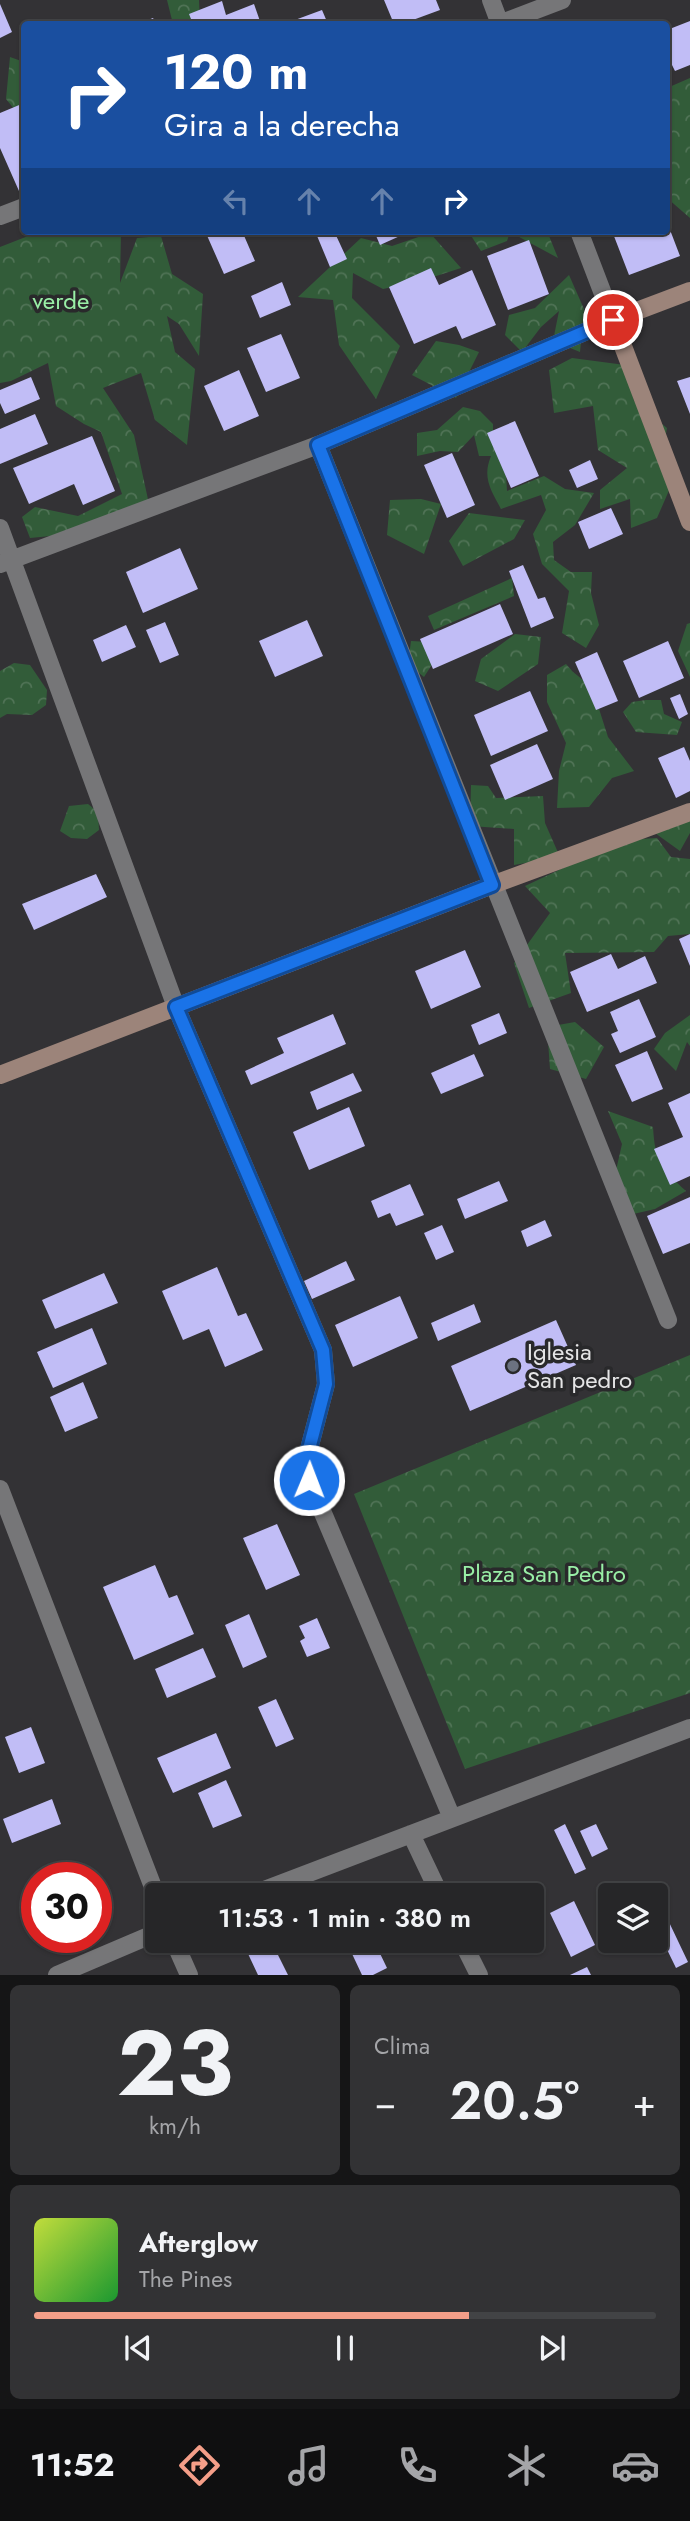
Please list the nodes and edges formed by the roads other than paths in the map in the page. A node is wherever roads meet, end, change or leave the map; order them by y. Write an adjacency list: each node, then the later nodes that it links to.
1 (491, 0): 3 (street)
2 (562, 0): 4 (street)
3 (499, 21)
4 (508, 21)
5 (21, 207): 6 (street)
6 (0, 216)
7 (581, 235): 9 (street)
8 (690, 291): 9 (street)
9 (613, 320): 10 (street); 11 (street)
10 (318, 445): 13 (street); 15 (street)
11 (690, 522)
12 (0, 528): 13 (street)
13 (6, 561): 16 (street)
14 (690, 812): 15 (street)
15 (492, 885): 16 (street); 18 (street)
16 (176, 1007): 17 (street); 21 (street)
17 (0, 1075)
18 (668, 1320)
19 (0, 1489): 23 (street)
20 (690, 1728): 21 (street)
21 (452, 1818): 22 (street)
22 (411, 1834): 24 (street); 25 (street)
23 (151, 1883)
24 (282, 1883)
25 (434, 1883)
26 (145, 1937): 29 (street)
27 (179, 1953): 30 (street)
28 (468, 1953): 31 (street)
29 (57, 1975)
30 (189, 1975)
31 (479, 1975)

